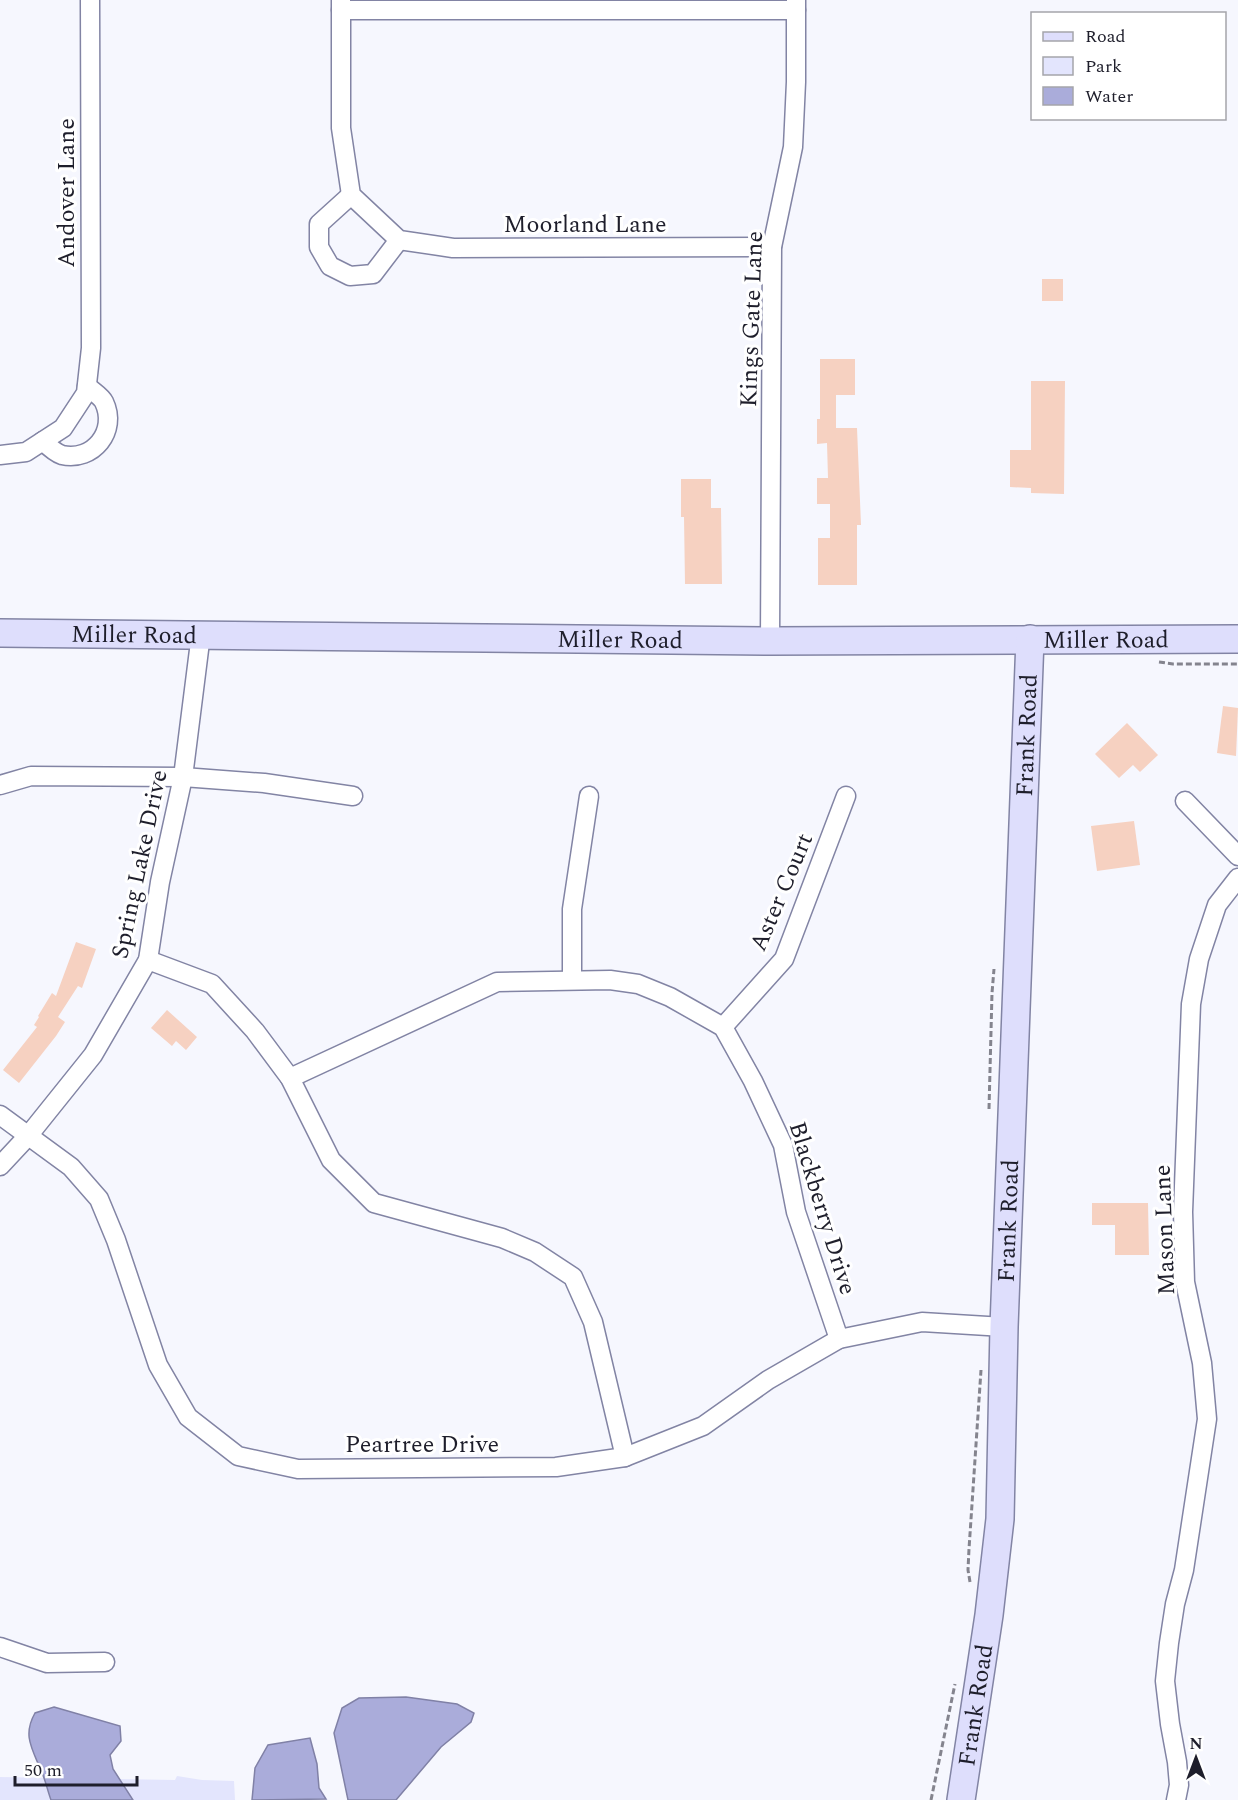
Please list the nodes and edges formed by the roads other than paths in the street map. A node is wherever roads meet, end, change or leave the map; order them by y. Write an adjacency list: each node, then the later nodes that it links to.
1 (90, 0): 7 (street, Andover Lane)
2 (341, 5): 3 (street); 4 (street)
3 (796, 5): 6 (street, Kings Gate Lane)
4 (351, 195): 5 (street); 5 (street)
5 (399, 240): 6 (street, Moorland Lane)
6 (772, 247): 14 (street, Kings Gate Lane)
7 (87, 386): 8 (street, Andover Lane); 8 (street)
8 (43, 441): 9 (street, Andover Lane)
9 (0, 455)
10 (0, 633): 11 (street, Miller Road)
11 (201, 634): 14 (street, Miller Road); 15 (street, Spring Lake Drive)
12 (1030, 639): 13 (street, Miller Road); 14 (street, Miller Road); 30 (street, Frank Road)
13 (1238, 639)
14 (770, 641)
15 (183, 777): 16 (street); 17 (street); 23 (street, Spring Lake Drive)
16 (0, 785)
17 (353, 796)
18 (589, 796): 24 (street)
19 (846, 796): 25 (street, Aster Court)
20 (1185, 801): 21 (street)
21 (1238, 856)
22 (1238, 878): 36 (street, Mason Lane)
23 (148, 960): 26 (street); 28 (street, Spring Lake Drive)
24 (572, 980): 25 (street); 26 (street)
25 (723, 1027): 31 (street, Blackberry Drive)
26 (290, 1078): 32 (street)
27 (0, 1115): 28 (street, Peartree Drive)
28 (28, 1137): 29 (street, Spring Lake Drive); 32 (street, Peartree Drive)
29 (0, 1166)
30 (1004, 1327): 31 (street, Peartree Drive); 35 (street, Frank Road)
31 (839, 1339): 32 (street, Peartree Drive)
32 (625, 1457)
33 (0, 1647): 34 (street)
34 (105, 1662)
35 (961, 1800)
36 (1176, 1800)

